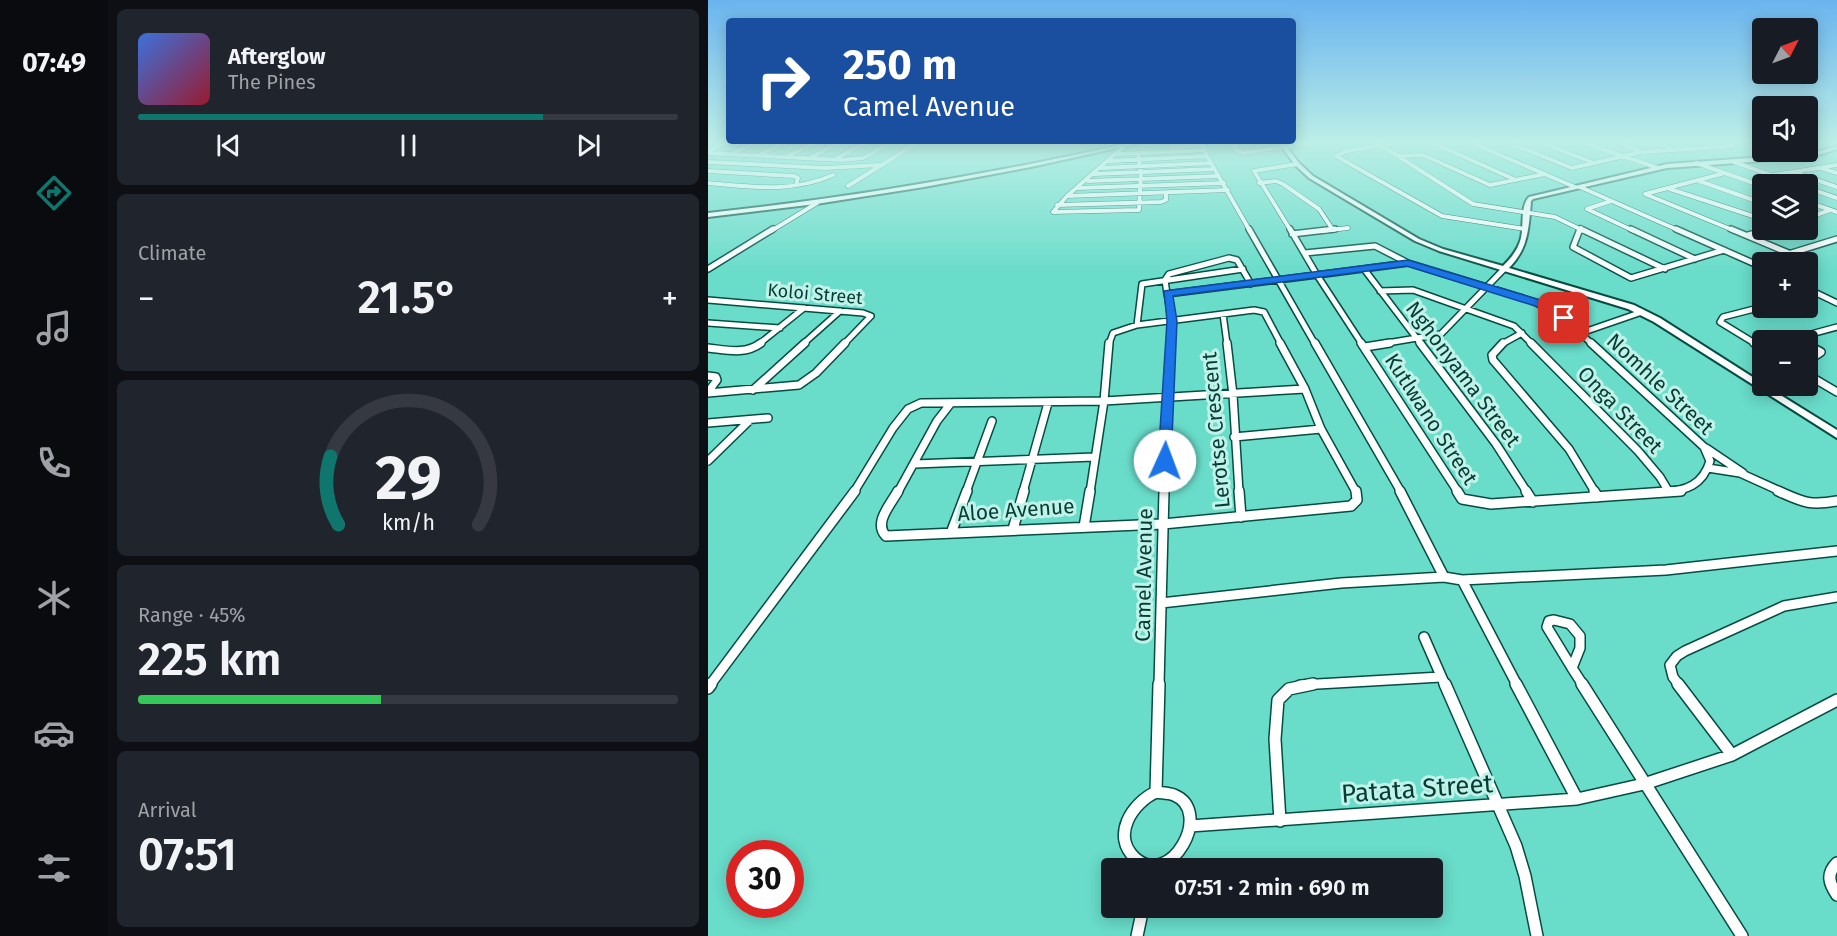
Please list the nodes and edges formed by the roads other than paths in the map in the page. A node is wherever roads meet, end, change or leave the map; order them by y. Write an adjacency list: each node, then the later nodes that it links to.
1 (922, 187): 23 (street)
2 (1140, 187): 3 (street); 13 (street); 18 (street)
3 (1147, 187)
4 (1226, 187): 15 (street)
5 (1261, 187): 37 (street, Kutlwano Street)
6 (1288, 187): 36 (street)
7 (1327, 187): 51 (street)
8 (1390, 187): 35 (street)
9 (1446, 187): 28 (street)
10 (1578, 187): 22 (street); 28 (street)
11 (1673, 187): 14 (street)
12 (1717, 187): 21 (street)
13 (1076, 188): 19 (street)
14 (1668, 188): 32 (street); 39 (street)
15 (1228, 190): 17 (street); 54 (street)
16 (1818, 191): 20 (street)
17 (1166, 193): 18 (street); 24 (street)
18 (1140, 194): 19 (street); 24 (street)
19 (1067, 195): 25 (street)
20 (1837, 198)
21 (1752, 199)
22 (1612, 201): 41 (street); 45 (street)
23 (818, 203): 31 (street); 48 (street)
24 (1139, 203): 25 (street); 25 (street)
25 (1058, 205)
26 (1818, 206): 27 (street)
27 (1830, 210): 29 (street); 30 (street)
28 (1527, 212): 34 (street); 35 (street)
29 (1837, 212)
30 (1818, 214)
31 (708, 215)
32 (1752, 216)
33 (1348, 228): 36 (street)
34 (1581, 228): 52 (street); 52 (street)
35 (1525, 229): 51 (street)
36 (1333, 230): 37 (street)
37 (1292, 234): 44 (street, Kutlwano Street)
38 (1752, 234): 39 (street)
39 (1748, 235): 42 (street)
40 (1837, 239): 43 (street)
41 (1724, 250): 45 (street); 46 (street)
42 (1786, 252)
43 (1797, 252)
44 (1305, 253): 47 (street); 53 (street, Kutlwano Street)
45 (1695, 259): 52 (street)
46 (1752, 262)
47 (1408, 263): 50 (street); 57 (street, Nomhle Street)
48 (708, 269)
49 (1243, 269): 55 (street); 55 (street); 56 (street)
50 (1364, 269): 53 (street); 58 (street, Nghonyama Street)
51 (1504, 269): 57 (street); 67 (street)
52 (1665, 269)
53 (1317, 274): 54 (street); 79 (street, Kutlwano Street)
54 (1280, 279): 56 (street); 117 (street)
55 (1165, 280): 59 (street, Camel Avenue); 71 (street)
56 (1251, 284): 59 (street)
57 (1487, 287): 64 (street); 75 (street, Nomhle Street)
58 (1380, 291): 64 (street, Onga Street); 77 (street, Nghonyama Street)
59 (1167, 294): 69 (street, Camel Avenue)
60 (1818, 294): 62 (street)
61 (708, 300): 63 (street, Koloi Street)
62 (1837, 303)
63 (804, 308): 66 (street, Koloi Street); 73 (street)
64 (1466, 308): 74 (street, Onga Street); 77 (street)
65 (1752, 310): 78 (street)
66 (840, 311): 84 (street); 84 (street, Koloi Street)
67 (1642, 312): 75 (street); 97 (street)
68 (1223, 314): 69 (street, Aloe Avenue); 83 (street, Lerotse Crescent); 87 (street, Lerotse Crescent)
69 (1172, 321): 71 (street, Aloe Avenue); 88 (street, Camel Avenue)
70 (708, 323): 73 (street)
71 (1137, 326): 89 (street, Aloe Avenue)
72 (1837, 327): 76 (street)
73 (780, 328): 80 (street)
74 (1522, 333): 107 (street, Onga Street); 108 (street)
75 (1581, 333): 99 (street, Nomhle Street)
76 (1818, 333)
77 (1416, 339): 79 (street); 110 (street, Nghonyama Street)
78 (1752, 342)
79 (1365, 347): 110 (street, Kutlwano Street)
80 (708, 348)
81 (708, 376): 86 (street)
82 (1818, 381): 85 (street)
83 (1305, 389): 87 (street); 96 (street, Lerotse Crescent)
84 (753, 390): 86 (street, Koloi Street)
85 (1837, 392)
86 (708, 393)
87 (1233, 395): 88 (street); 98 (street, Lerotse Crescent)
88 (1167, 398): 89 (street); 112 (street, Camel Avenue)
89 (1104, 401): 90 (street); 100 (street, Aloe Avenue)
90 (1048, 403): 91 (street); 101 (street)
91 (951, 404): 104 (street, Aloe Avenue); 124 (street)
92 (768, 418): 93 (street)
93 (750, 420): 95 (street); 102 (street)
94 (992, 421): 103 (street)
95 (708, 423)
96 (1322, 429): 98 (street); 111 (street, Lerotse Crescent)
97 (1837, 435)
98 (1234, 437): 111 (street, Lerotse Crescent)
99 (1704, 447): 105 (street, Nomhle Street); 106 (street)
100 (1094, 457): 101 (street); 113 (street, Aloe Avenue)
101 (1031, 459): 103 (street); 114 (street)
102 (708, 461)
103 (978, 461): 104 (street); 115 (street)
104 (915, 464): 115 (street, Aloe Avenue)
105 (1709, 465): 106 (street); 107 (street, Kutlwano Street)
106 (1747, 476): 109 (street)
107 (1669, 492): 108 (street, Kutlwano Street)
108 (1598, 497): 110 (street, Kutlwano Street)
109 (1837, 501)
110 (1533, 502)
111 (1241, 517): 112 (street)
112 (1163, 524): 113 (street); 120 (street, Camel Avenue)
113 (1084, 527): 114 (street, Aloe Avenue)
114 (1013, 529): 115 (street, Aloe Avenue)
115 (951, 533)
116 (1837, 551): 118 (street)
117 (1444, 577): 118 (street); 120 (street)
118 (1462, 580): 129 (street)
119 (1837, 597): 126 (street)
120 (1161, 603): 128 (street, Camel Avenue)
121 (1424, 637): 123 (street)
122 (1572, 669): 122 (street); 127 (street)
123 (1440, 677): 130 (street); 131 (street)
124 (708, 688)
125 (1837, 700): 126 (street, Patata Street)
126 (1732, 755): 127 (street, Patata Street)
127 (1644, 784): 129 (street, Patata Street); 140 (street)
128 (1156, 792): 132 (street); 133 (street)
129 (1577, 799): 130 (street, Patata Street)
130 (1500, 806): 131 (street, Patata Street); 139 (street)
131 (1280, 820): 132 (street, Patata Street)
132 (1190, 826): 134 (street)
133 (1135, 858)
134 (1174, 858)
135 (1837, 863): 136 (street)
136 (1837, 895)
137 (1141, 918): 138 (street)
138 (1137, 936)
139 (1537, 936)
140 (1742, 936)

